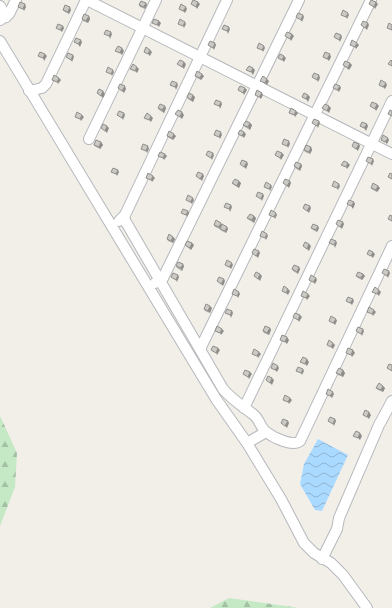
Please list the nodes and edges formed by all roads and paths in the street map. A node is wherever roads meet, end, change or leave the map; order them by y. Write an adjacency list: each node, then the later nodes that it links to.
1 (16, 0): 8 (lane)
2 (87, 0): 9 (lane); 13 (lane)
3 (156, 0): 9 (lane)
4 (227, 0): 11 (lane)
5 (299, 0): 12 (lane)
6 (371, 0): 15 (lane)
7 (0, 6): 8 (lane)
8 (3, 18)
9 (142, 28): 11 (lane); 16 (lane)
10 (0, 41): 13 (lane)
11 (200, 57): 12 (lane); 19 (lane)
12 (257, 86): 15 (lane); 22 (lane)
13 (29, 91): 20 (lane)
14 (392, 101): 17 (lane)
15 (314, 115): 17 (lane); 24 (lane)
16 (89, 139)
17 (371, 144): 18 (lane); 26 (lane)
18 (392, 154)
19 (123, 217): 20 (lane); 22 (lane)
20 (112, 224): 23 (lane)
21 (392, 246): 27 (lane)
22 (160, 280): 23 (lane); 24 (lane)
23 (148, 287): 28 (lane)
24 (200, 349): 26 (lane)
25 (392, 401): 29 (lane)
26 (244, 408): 27 (lane)
27 (266, 432): 28 (lane)
28 (248, 443): 29 (lane)
29 (322, 559): 30 (lane)
30 (367, 608)

